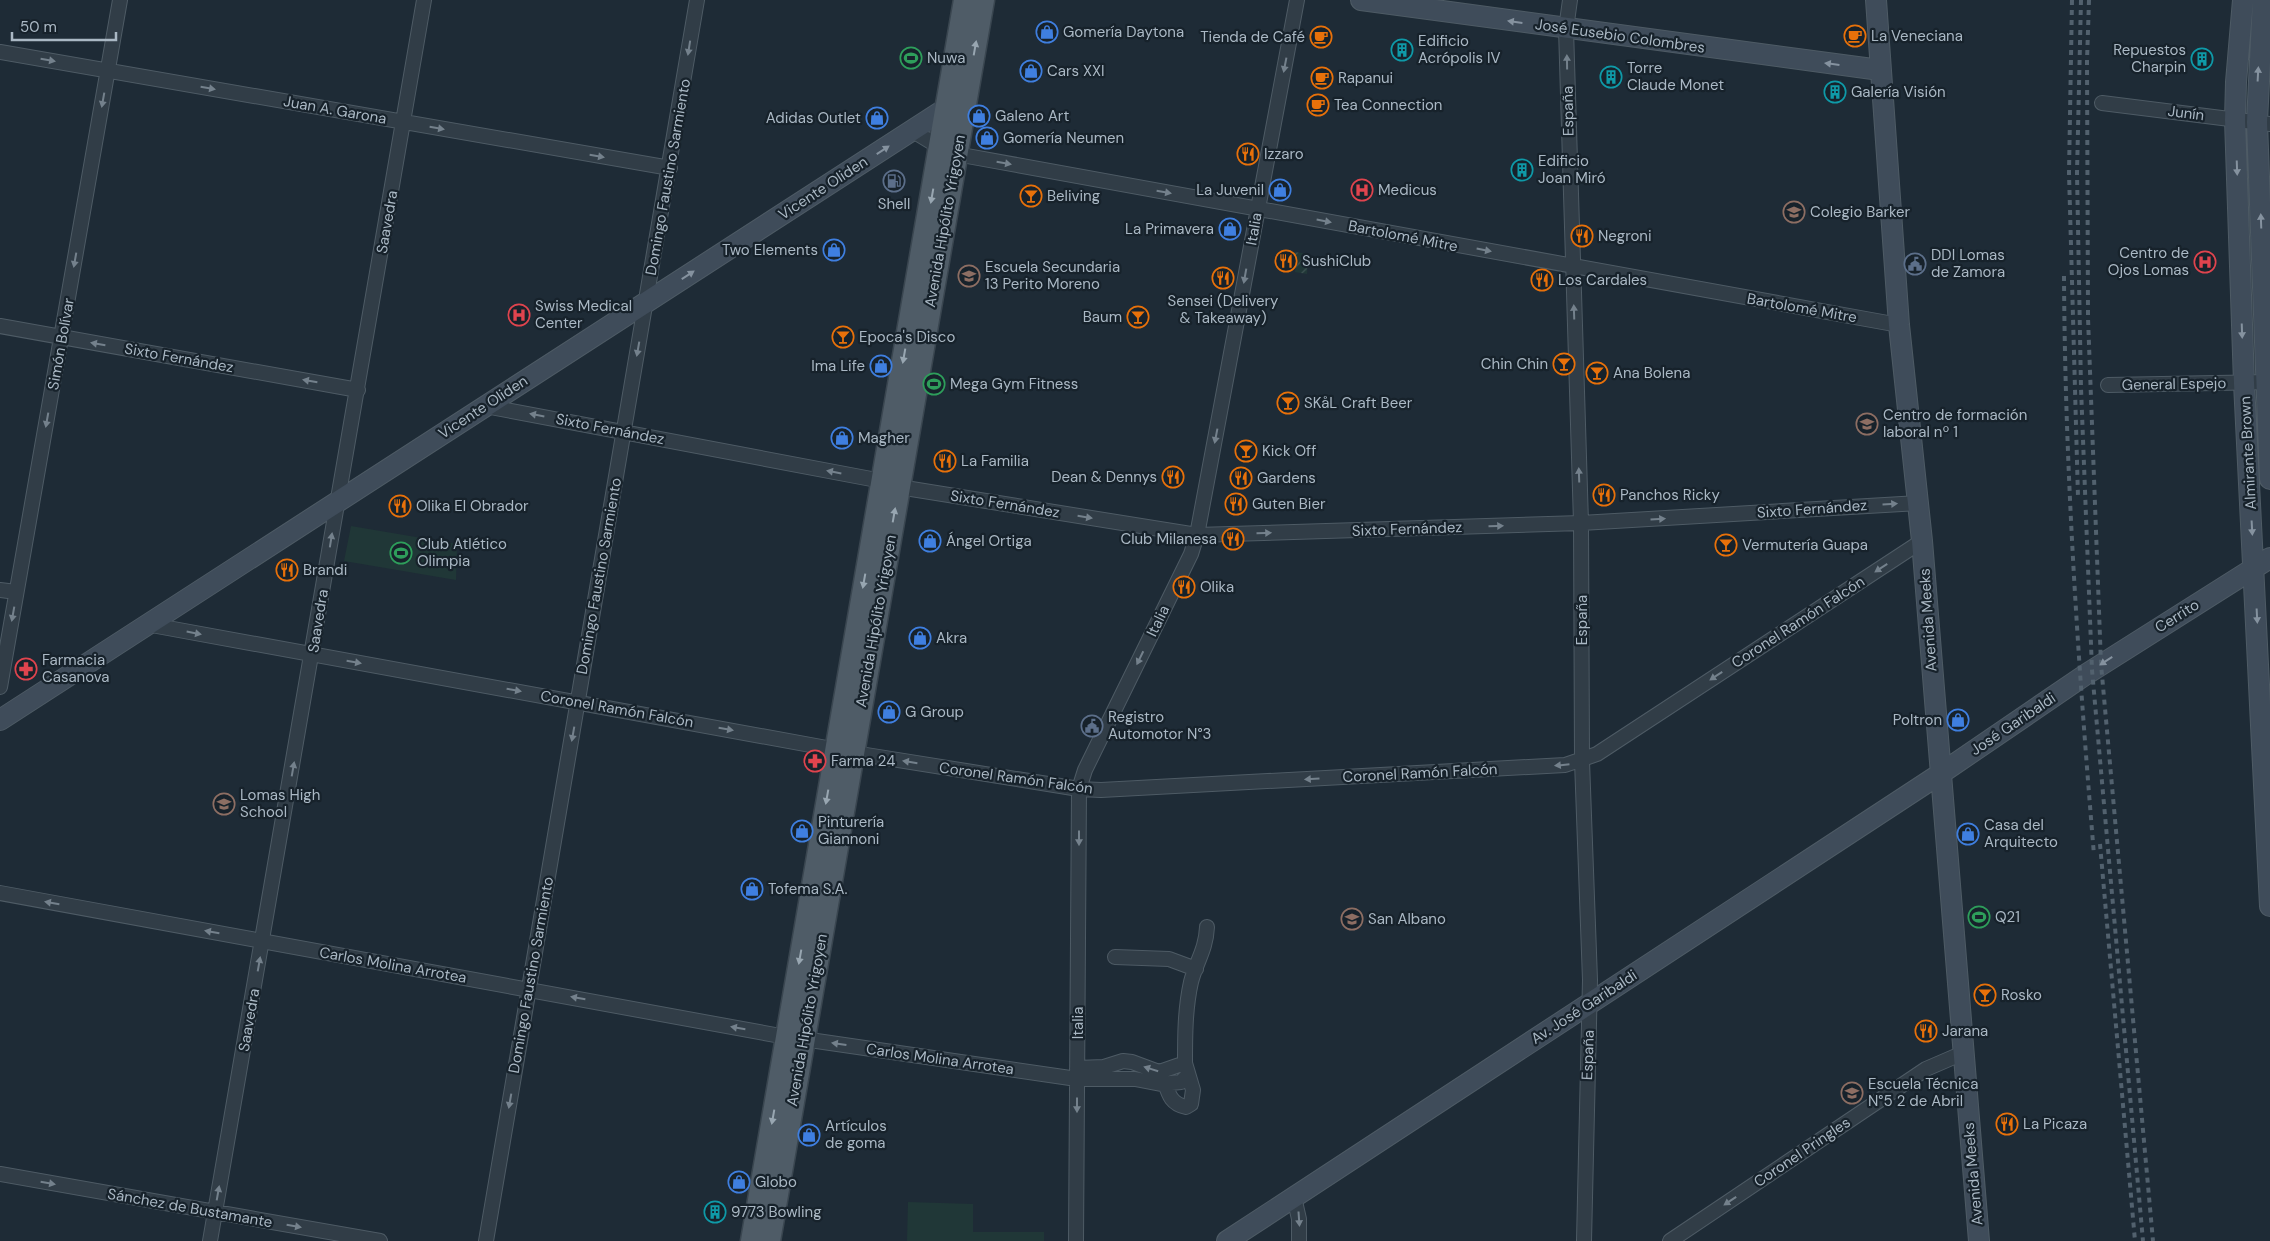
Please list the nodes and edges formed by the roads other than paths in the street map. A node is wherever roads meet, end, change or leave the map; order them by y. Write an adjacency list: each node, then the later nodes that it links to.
1 (120, 0): 15 (street, Simón Bolívar)
2 (424, 0): 19 (street, Saavedra)
3 (698, 0): 23 (street, Domingo Faustino Sarmiento, one-way to 23)
4 (965, 0): 16 (main road, Avenida Hipólito Yrigoyen)
5 (983, 0): 16 (main road, Avenida Hipólito Yrigoyen, one-way to 5)
6 (1297, 0): 24 (street, Italia, one-way to 24)
7 (1361, 0): 12 (street, José Eusebio Colombres, one-way to 7)
8 (1570, 0): 12 (street, España)
9 (1876, 0): 14 (street, Avenida Meeks)
10 (2243, 0): 18 (street, Almirante Brown)
11 (2263, 0): 20 (street, Almirante Brown, one-way to 11)
12 (1566, 29): 14 (street, José Eusebio Colombres, one-way to 12); 25 (street, España, one-way to 12)
13 (0, 52): 15 (street, Juan A. Garona, one-way to 15)
14 (1880, 70): 27 (street, Avenida Meeks)
15 (108, 71): 19 (street, Juan A. Garona, one-way to 19); 29 (street, Simón Bolívar, one-way to 29)
16 (957, 101): 21 (street, Vicente Oliden); 22 (main road, Avenida Hipólito Yrigoyen)
17 (2102, 103): 18 (street, Junín)
18 (2235, 120): 20 (street, Junín); 31 (street, Almirante Brown, one-way to 31)
19 (404, 122): 23 (street, Juan A. Garona, one-way to 23); 33 (street, Saavedra)
20 (2264, 123): 30 (street, Almirante Brown, one-way to 20)
21 (913, 131): 22 (street, Bartolomé Mitre); 26 (street, Vicente Oliden, one-way to 21)
22 (948, 151): 24 (street, Bartolomé Mitre, one-way to 24); 37 (main road, Avenida Hipólito Yrigoyen)
23 (670, 168): 26 (street, Domingo Faustino Sarmiento)
24 (1258, 208): 25 (street, Bartolomé Mitre, one-way to 25); 41 (street, Italia, one-way to 41)
25 (1572, 267): 27 (street, Bartolomé Mitre); 40 (street, España, one-way to 25)
26 (647, 302): 34 (street, Vicente Oliden); 35 (street, Domingo Faustino Sarmiento, one-way to 35)
27 (1899, 325): 39 (street, Avenida Meeks)
28 (0, 326): 29 (street, Sixto Fernández)
29 (62, 338): 33 (street, Sixto Fernández, one-way to 29); 45 (street, Simón Bolívar, one-way to 45)
30 (2268, 382): 31 (street, General Espejo); 36 (street, Almirante Brown)
31 (2244, 383): 32 (street, General Espejo); 43 (street, Almirante Brown, one-way to 43)
32 (2108, 384)
33 (358, 390): 38 (street, Saavedra)
34 (485, 406): 35 (street, Sixto Fernández, one-way to 34); 38 (street, Vicente Oliden)
35 (623, 432): 37 (street, Sixto Fernández, one-way to 35); 50 (street, Domingo Faustino Sarmiento)
36 (2270, 479)
37 (890, 484): 41 (street, Sixto Fernández, one-way to 41); 52 (main road, Avenida Hipólito Yrigoyen)
38 (338, 501): 46 (street, Vicente Oliden); 47 (street, Saavedra, one-way to 38)
39 (1919, 502): 40 (street, Sixto Fernández, one-way to 39); 42 (street, Avenida Meeks)
40 (1581, 523): 41 (street, Sixto Fernández, one-way to 40); 53 (street, España)
41 (1197, 535): 55 (street, Italia, one-way to 55)
42 (1922, 541): 53 (street, Coronel Ramón Falcón, one-way to 53); 54 (street, Avenida Meeks)
43 (2262, 562): 48 (street, Cerrito, one-way to 48); 57 (street, Almirante Brown, one-way to 57)
44 (0, 590): 45 (street)
45 (16, 592): 49 (street, Simón Bolívar, one-way to 49)
46 (146, 624): 47 (street, Coronel Ramón Falcón, one-way to 47); 51 (street, Vicente Oliden)
47 (312, 655): 50 (street, Coronel Ramón Falcón, one-way to 50); 59 (street, Saavedra, one-way to 47)
48 (2085, 675): 54 (street, José Garibaldi)
49 (0, 687)
50 (578, 702): 52 (street, Coronel Ramón Falcón, one-way to 52); 62 (street, Domingo Faustino Sarmiento, one-way to 62)
51 (0, 720)
52 (845, 751): 55 (street, Coronel Ramón Falcón, one-way to 52); 64 (main road, Avenida Hipólito Yrigoyen)
53 (1582, 761): 55 (street, Coronel Ramón Falcón, one-way to 55); 63 (street, España)
54 (1940, 774): 63 (street, Av. José Garibaldi); 65 (street, Avenida Meeks)
55 (1079, 789): 67 (street, Italia, one-way to 67)
56 (0, 893): 59 (street, Carlos Molina Arrotea, one-way to 56)
57 (2270, 906)
58 (1207, 927): 61 (street)
59 (263, 942): 62 (street, Carlos Molina Arrotea); 71 (street, Saavedra, one-way to 59)
60 (1115, 957): 61 (street)
61 (1196, 969): 66 (street)
62 (529, 989): 64 (street, Carlos Molina Arrotea, one-way to 62); 74 (street, Domingo Faustino Sarmiento, one-way to 74)
63 (1590, 1003): 70 (street, Av. José Garibaldi); 80 (street, España)
64 (795, 1038): 67 (street, Carlos Molina Arrotea, one-way to 64); 75 (main road, Avenida Hipólito Yrigoyen, one-way to 75); 76 (main road, Avenida Hipólito Yrigoyen)
65 (1962, 1053): 81 (street, Coronel Pringles, one-way to 81); 82 (street, Avenida Meeks)
66 (1186, 1070): 67 (street, one-way to 67); 68 (street); 68 (street)
67 (1078, 1073): 68 (street); 77 (street, Italia, one-way to 77)
68 (1166, 1083)
69 (0, 1174): 71 (street, Sánchez de Bustamante, one-way to 71)
70 (1294, 1197): 78 (street, Av. José Garibaldi); 79 (street, one-way to 79)
71 (214, 1212): 72 (street, Saavedra); 73 (street, Sánchez de Bustamante, one-way to 73)
72 (210, 1241)
73 (380, 1241)
74 (486, 1241)
75 (752, 1241)
76 (770, 1241)
77 (1076, 1241)
78 (1227, 1241)
79 (1299, 1241)
80 (1584, 1241)
81 (1670, 1241)
82 (1979, 1241)

